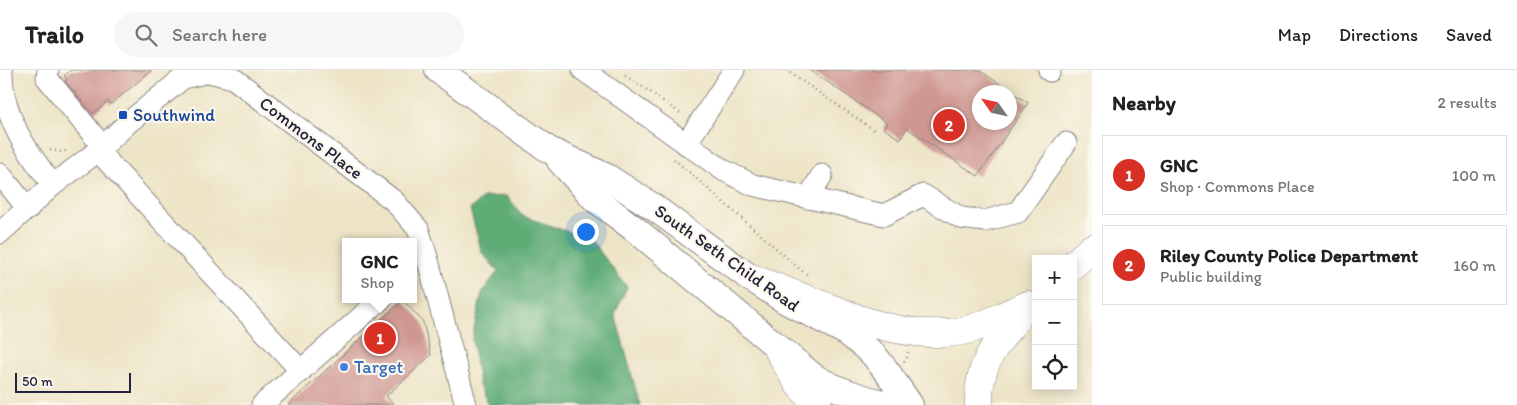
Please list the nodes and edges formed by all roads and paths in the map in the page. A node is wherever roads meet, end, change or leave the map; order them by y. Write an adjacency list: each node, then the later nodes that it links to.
1 (48, 70): 11 (street)
2 (438, 70): 12 (main road, South Seth Child Road)
3 (583, 70): 9 (street)
4 (734, 70): 9 (street)
5 (786, 70): 8 (path)
6 (1, 72): 15 (street)
7 (619, 73): 9 (path)
8 (874, 130)
9 (680, 139): 16 (street); 22 (path)
10 (1066, 143): 16 (street)
11 (100, 149): 15 (street, Commons Place); 21 (street, Commons Place); 28 (street)
12 (549, 150): 23 (main road, South Seth Child Road); 27 (main road, South Seth Child Road)
13 (0, 174): 17 (street)
14 (822, 175): 16 (street)
15 (53, 185): 17 (street, Commons Place)
16 (808, 198)
17 (28, 209): 18 (street, Commons Place)
18 (0, 233)
19 (1092, 248): 20 (highway)
20 (1077, 261)
21 (420, 263): 31 (street, Commons Place)
22 (811, 276)
23 (749, 277): 26 (highway); 29 (main road, South Seth Child Road)
24 (1032, 301): 26 (highway); 35 (highway)
25 (377, 303): 28 (street)
26 (910, 332): 29 (path)
27 (776, 346): 32 (highway); 33 (main road, South Seth Child Road)
28 (301, 371): 30 (street)
29 (888, 373): 34 (main road, South Seth Child Road)
30 (262, 405)
31 (466, 405)
32 (818, 405)
33 (889, 405)
34 (910, 405)
35 (979, 405)

